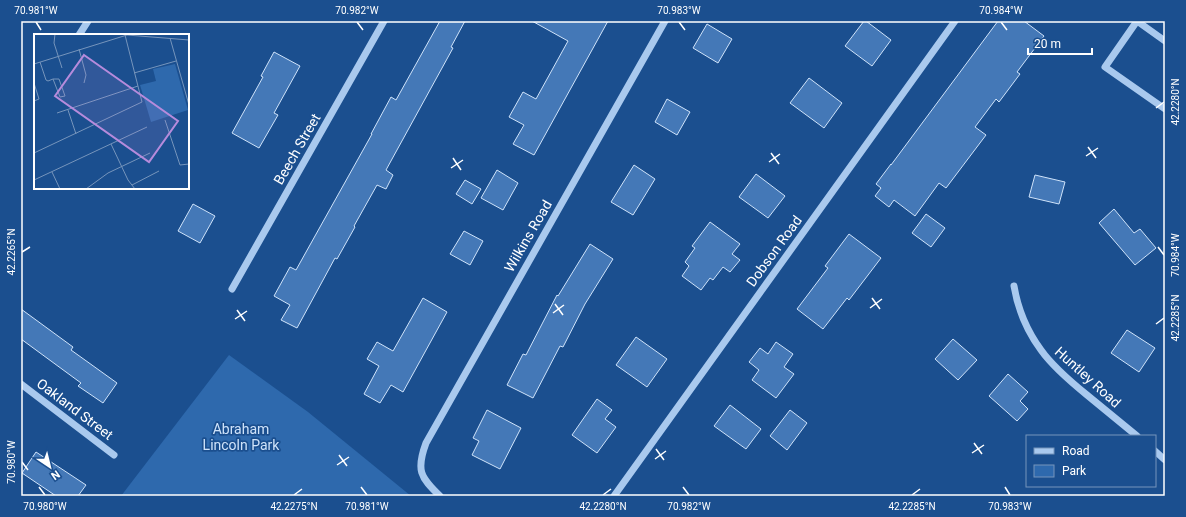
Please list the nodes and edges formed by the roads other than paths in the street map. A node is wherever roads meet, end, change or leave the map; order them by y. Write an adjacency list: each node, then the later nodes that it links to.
1 (88, 21): 5 (street)
2 (384, 21): 9 (street, Beech Street)
3 (665, 21): 15 (street, Wilkins Road)
4 (955, 21): 16 (street, Dobson Road)
5 (80, 34)
6 (1165, 41): 7 (street)
7 (1165, 109)
8 (1014, 286): 11 (street, Huntley Road)
9 (232, 289)
10 (21, 384): 13 (street, Oakland Street)
11 (1136, 435)
12 (1156, 452): 14 (street)
13 (114, 455)
14 (1165, 460)
15 (440, 496)
16 (614, 496)

